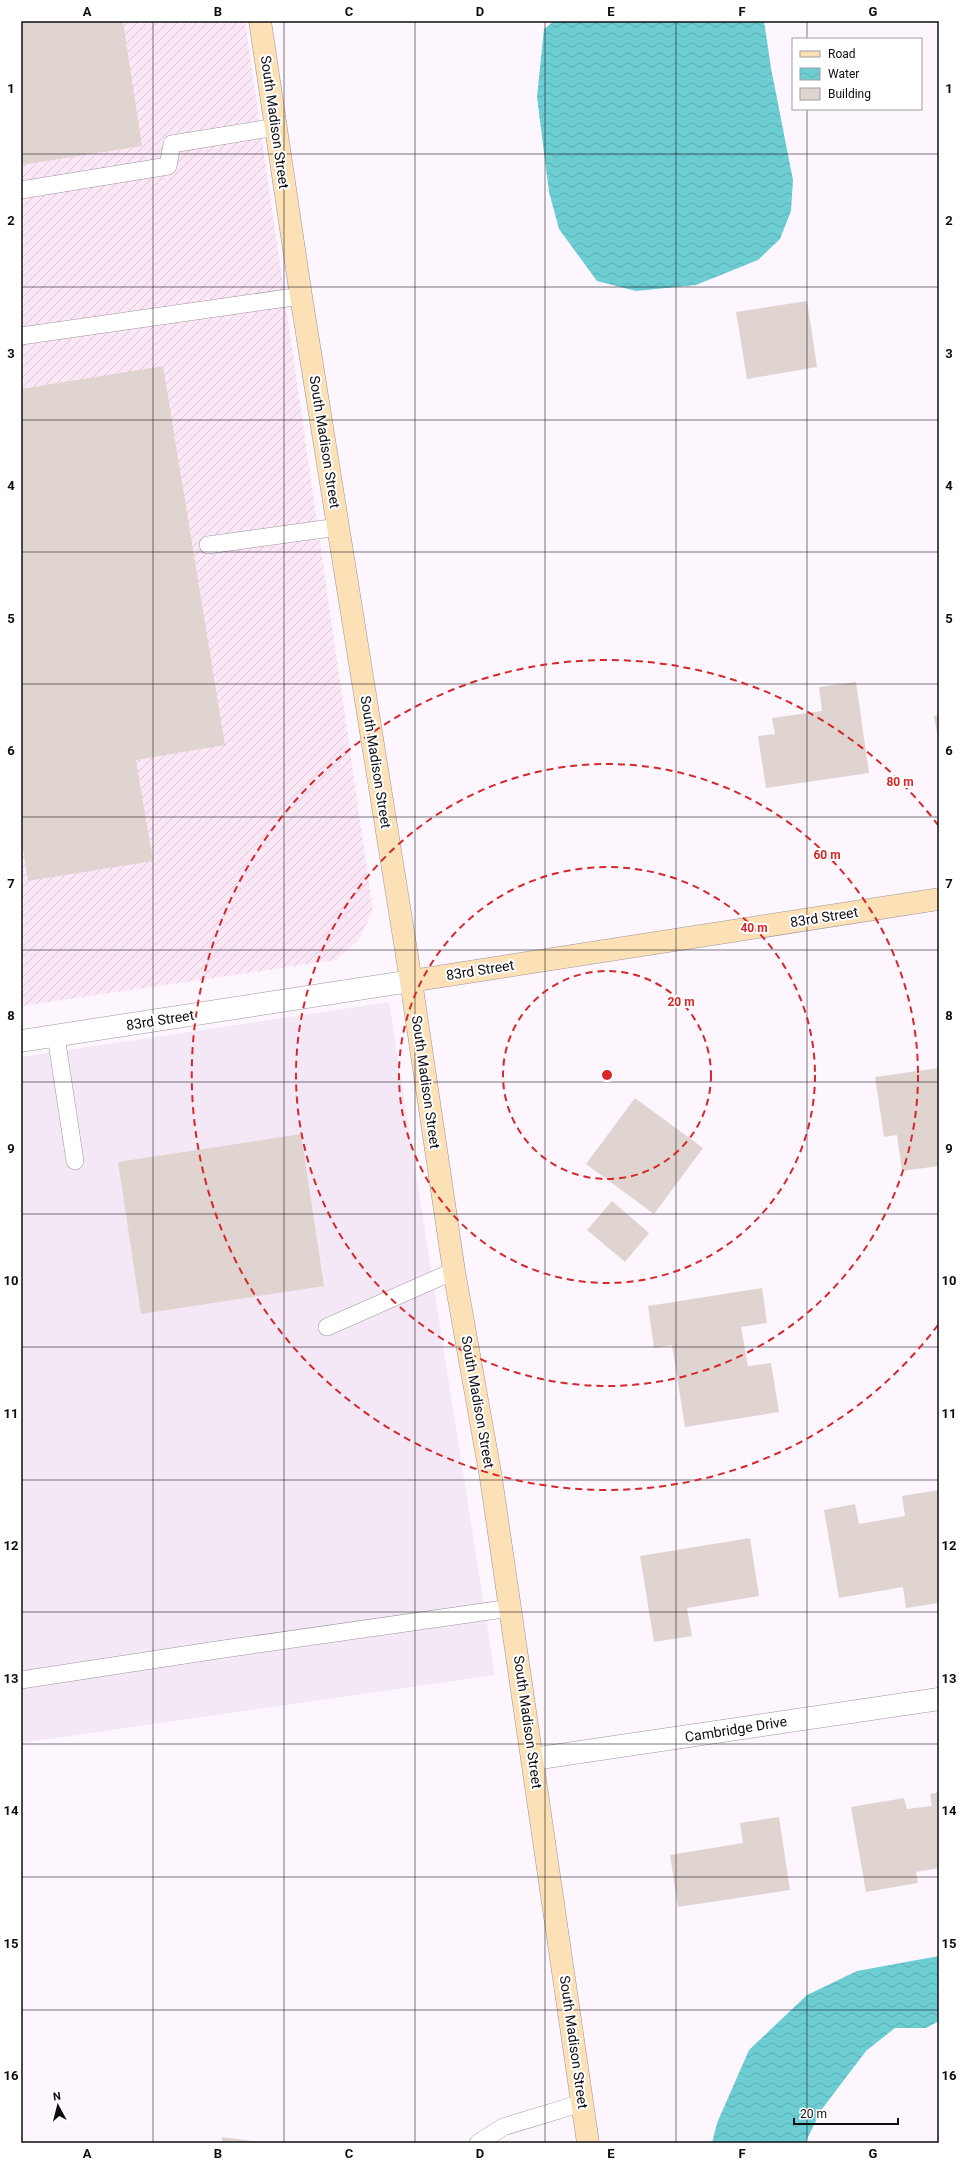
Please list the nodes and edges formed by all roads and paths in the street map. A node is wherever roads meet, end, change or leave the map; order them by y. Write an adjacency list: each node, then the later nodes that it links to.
1 (260, 21): 2 (street, South Madison Street)
2 (276, 127): 3 (lane); 4 (street, South Madison Street)
3 (21, 190)
4 (301, 296): 5 (lane); 6 (street, South Madison Street)
5 (21, 336)
6 (338, 527): 7 (lane); 9 (street, South Madison Street)
7 (208, 545)
8 (939, 899): 9 (street, 83rd Street)
9 (411, 981): 10 (street, 83rd Street); 13 (street, South Madison Street)
10 (56, 1036): 11 (street, 83rd Street); 12 (lane)
11 (21, 1041)
12 (75, 1161)
13 (454, 1271): 14 (lane); 15 (street, South Madison Street)
14 (327, 1327)
15 (511, 1608): 16 (lane); 18 (street, South Madison Street)
16 (21, 1680)
17 (939, 1699): 18 (street, Cambridge Drive)
18 (533, 1759): 19 (street, South Madison Street)
19 (582, 2103): 20 (lane); 21 (street, South Madison Street)
20 (478, 2143)
21 (588, 2143)

